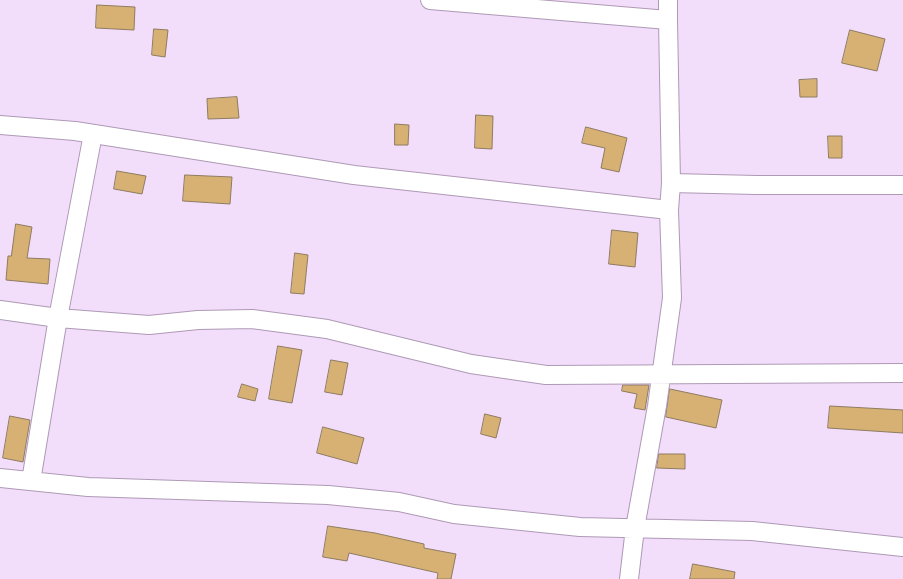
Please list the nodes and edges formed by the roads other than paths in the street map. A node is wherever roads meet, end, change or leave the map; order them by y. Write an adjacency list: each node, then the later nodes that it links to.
1 (430, 0): 3 (street)
2 (668, 0): 3 (street)
3 (668, 20): 6 (street)
4 (0, 125): 5 (street)
5 (93, 134): 8 (street); 10 (street)
6 (671, 183): 7 (street); 8 (street)
7 (903, 184)
8 (669, 210): 11 (street)
9 (0, 310): 10 (street)
10 (58, 318): 11 (street); 14 (street)
11 (662, 373): 12 (street); 15 (street)
12 (903, 374)
13 (0, 478): 14 (street)
14 (31, 481): 15 (street)
15 (635, 528): 16 (street); 17 (street)
16 (903, 547)
17 (629, 579)

